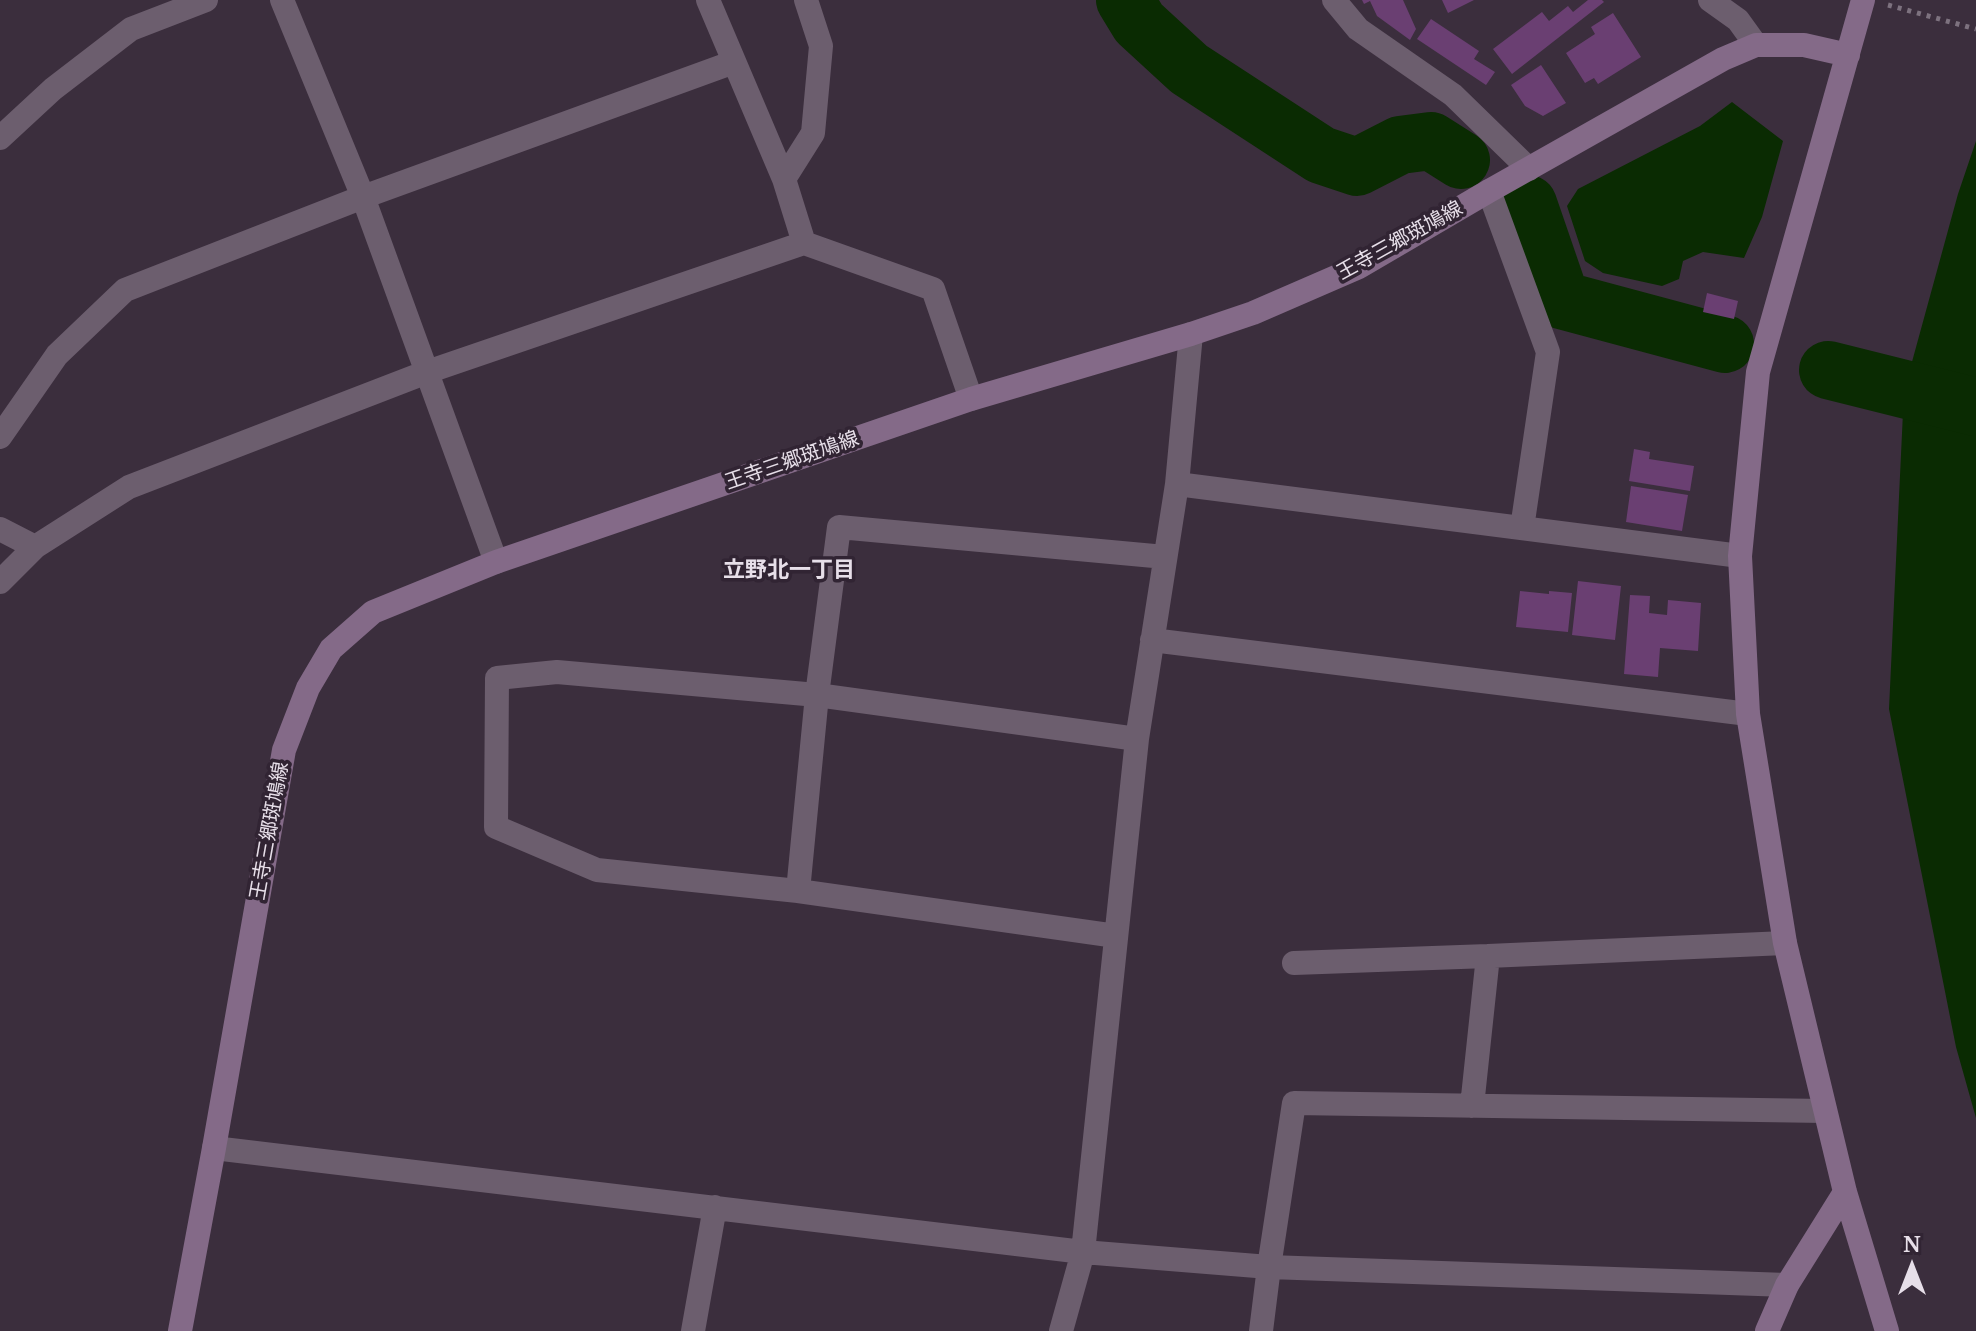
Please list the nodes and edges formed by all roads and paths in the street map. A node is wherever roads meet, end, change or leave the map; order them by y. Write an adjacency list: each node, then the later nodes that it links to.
1 (206, 0): 13 (street)
2 (282, 0): 17 (street)
3 (708, 0): 12 (street)
4 (806, 0): 15 (street)
5 (1334, 0): 14 (street)
6 (1710, 0): 10 (street)
7 (1863, 0): 11 (main road)
8 (1906, 10): 9 (path)
9 (1976, 29)
10 (1756, 45): 11 (main road, 王寺三郷斑鳩線); 14 (main road, 王寺三郷斑鳩線)
11 (1848, 55): 27 (main road)
12 (734, 62): 15 (street); 17 (street)
13 (0, 138)
14 (1529, 169): 16 (main road, 王寺三郷斑鳩線)
15 (784, 179): 18 (street)
16 (1489, 191): 19 (main road, 王寺三郷斑鳩線); 24 (street)
17 (363, 197): 20 (street); 22 (street)
18 (804, 243): 20 (street); 21 (street)
19 (1191, 334): 21 (main road, 王寺三郷斑鳩線); 23 (street)
20 (427, 372): 26 (street); 29 (street)
21 (971, 399): 29 (main road, 王寺三郷斑鳩線)
22 (0, 437)
23 (1177, 484): 24 (street); 28 (street)
24 (1522, 528): 27 (street)
25 (0, 529): 26 (street)
26 (35, 547): 30 (street)
27 (1740, 556): 33 (main road)
28 (1165, 557): 31 (street); 32 (street)
29 (496, 562): 42 (main road, 王寺三郷斑鳩線)
30 (0, 582)
31 (1152, 640): 33 (street); 34 (street)
32 (817, 695): 34 (street); 35 (street); 35 (street)
33 (1748, 714): 37 (main road)
34 (1137, 739): 36 (street)
35 (798, 891): 36 (street)
36 (1116, 936): 45 (street)
37 (1785, 943): 38 (street); 41 (main road)
38 (1488, 956): 39 (street); 40 (street)
39 (1294, 963)
40 (1472, 1106): 41 (street); 46 (street)
41 (1825, 1111): 43 (main road)
42 (214, 1148): 44 (street); 48 (main road, 王寺三郷斑鳩線)
43 (1845, 1192): 47 (main road); 53 (main road)
44 (715, 1207): 45 (street); 49 (street)
45 (1083, 1252): 46 (street); 50 (street)
46 (1269, 1267): 47 (street); 51 (street)
47 (1787, 1285): 52 (main road)
48 (180, 1331)
49 (693, 1331)
50 (1061, 1331)
51 (1261, 1331)
52 (1767, 1331)
53 (1887, 1331)

